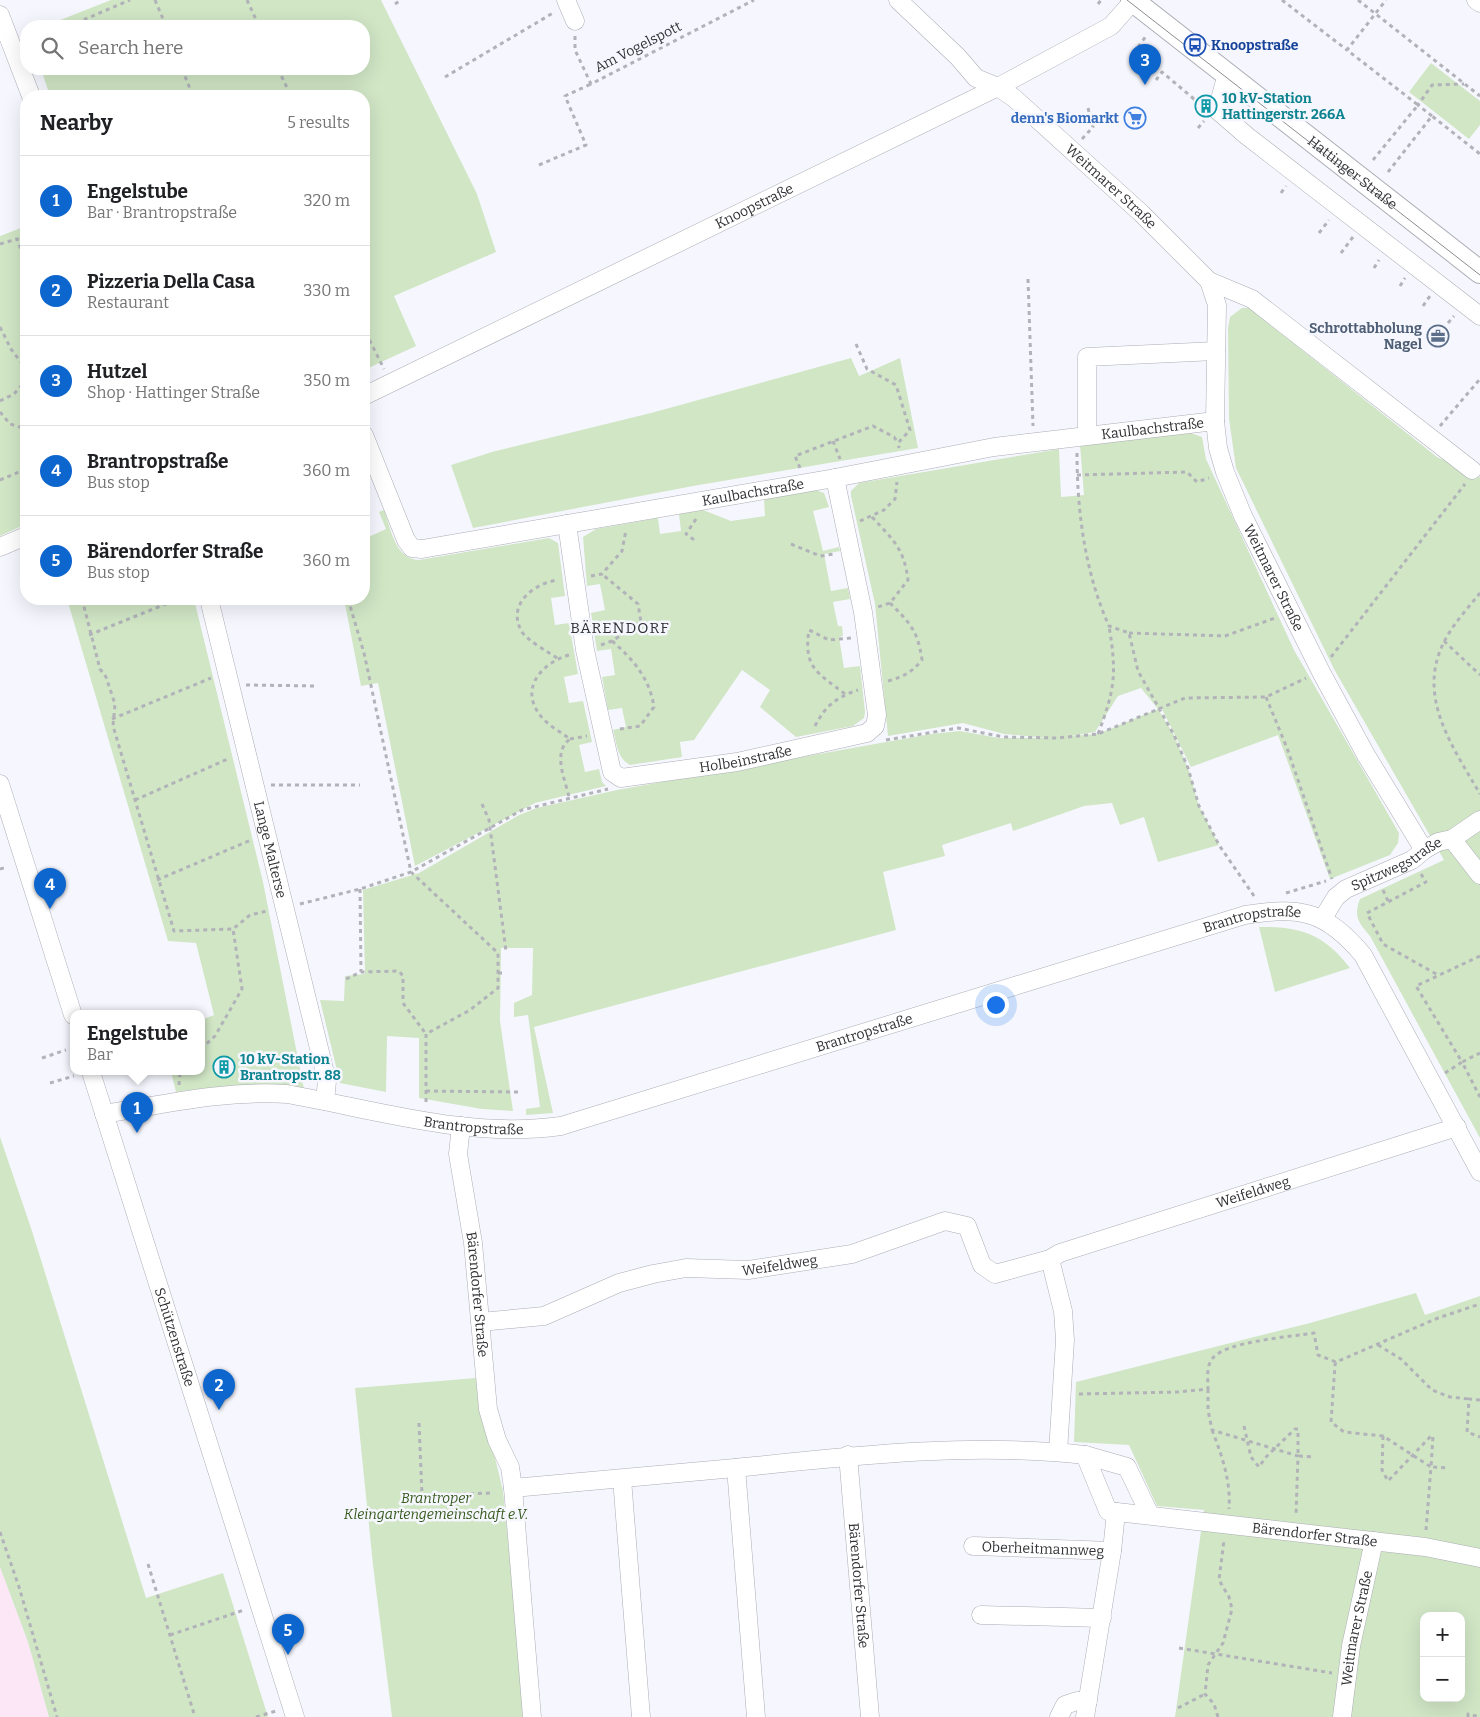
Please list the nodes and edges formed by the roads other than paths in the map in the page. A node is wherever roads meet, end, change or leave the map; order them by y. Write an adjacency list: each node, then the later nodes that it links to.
1 (898, 0): 9 (street, Weitmarer Straße)
2 (1133, 0): 7 (main road, Hattinger Straße); 9 (street, Knoopstraße)
3 (1476, 0): 4 (street)
4 (1480, 3)
5 (0, 14): 6 (street)
6 (20, 67)
7 (1227, 74): 11 (main road, Hattinger Straße); 13 (street)
8 (23, 75): 10 (street)
9 (998, 88): 12 (street, Weitmarer Straße); 15 (street, Knoopstraße)
10 (29, 90)
11 (1480, 272)
12 (1209, 281): 14 (street, Weitmarer Straße); 19 (street, Weitmarer Straße)
13 (1480, 316)
14 (1216, 351): 16 (street, Weitmarer Straße); 17 (street)
15 (370, 393)
16 (1215, 421): 17 (street, Kaulbachstraße); 28 (street, Weitmarer Straße)
17 (1082, 436): 20 (street, Kaulbachstraße)
18 (370, 450): 21 (street, Kaulbachstraße)
19 (1472, 470)
20 (835, 478): 21 (street, Kaulbachstraße); 21 (street, Holbeinstraße)
21 (567, 524)
22 (20, 539): 23 (street)
23 (0, 547)
24 (210, 605): 33 (street, Lange Malterse)
25 (0, 784): 31 (street)
26 (1480, 820): 27 (street, Spitzwegstraße)
27 (1452, 839): 28 (street, Spitzwegstraße); 29 (street)
28 (1418, 855): 30 (street, Spitzwegstraße)
29 (1480, 874)
30 (1323, 918): 35 (street, Brantropstraße); 36 (street, Brantropstraße)
31 (71, 1010)
32 (84, 1075): 34 (street, Schützenstraße)
33 (325, 1101): 34 (street, Brantropstraße); 35 (street, Brantropstraße)
34 (104, 1114): 55 (street, Schützenstraße)
35 (461, 1126): 39 (street, Bärendorfer Straße)
36 (1457, 1127): 37 (street, Brantropstraße); 38 (street, Weifeldweg)
37 (1480, 1172)
38 (1050, 1259): 39 (street, Weifeldweg); 40 (street)
39 (480, 1322): 45 (street, Bärendorfer Straße)
40 (1058, 1452): 41 (street); 42 (street)
41 (848, 1455): 43 (street); 59 (street, Bärendorfer Straße)
42 (1086, 1456): 46 (street); 47 (street)
43 (736, 1468): 44 (street); 58 (street)
44 (622, 1479): 45 (street); 57 (street)
45 (513, 1488): 56 (street, Bärendorfer Straße)
46 (1116, 1512): 47 (street, Bärendorfer Straße); 50 (street, Oberheitmannweg)
47 (1150, 1515): 48 (street, Bärendorfer Straße)
48 (1374, 1541): 51 (street, Bärendorfer Straße); 61 (street, Weitmarer Straße)
49 (973, 1546): 50 (street, Oberheitmannweg)
50 (1112, 1551): 53 (street, Oberheitmannweg)
51 (1480, 1558)
52 (981, 1615): 53 (street)
53 (1102, 1618): 54 (street, Oberheitmannweg)
54 (1086, 1709): 60 (street, Oberheitmannweg)
55 (295, 1717)
56 (532, 1717)
57 (642, 1717)
58 (756, 1717)
59 (870, 1717)
60 (1059, 1717)
61 (1342, 1717)

